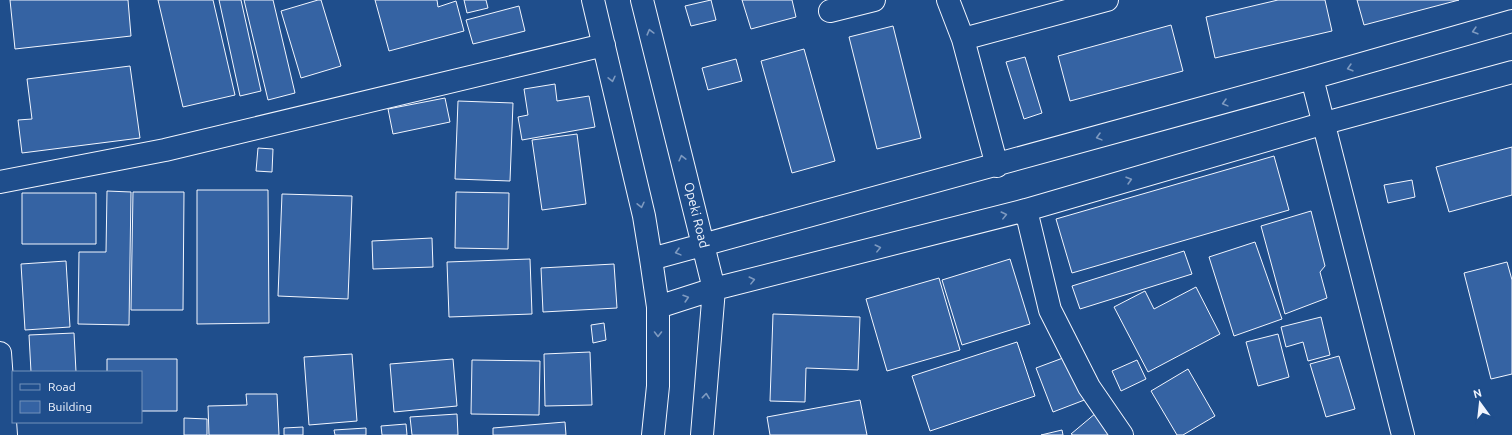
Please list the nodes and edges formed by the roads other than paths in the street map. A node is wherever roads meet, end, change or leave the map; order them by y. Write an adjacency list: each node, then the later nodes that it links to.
1 (593, 0): 9 (street)
2 (642, 0): 16 (street, Opeki Road, one-way to 2)
3 (874, 0): 6 (street)
4 (948, 0): 8 (street)
5 (1107, 0): 8 (street)
6 (830, 11)
7 (1512, 20): 11 (street, one-way to 11)
8 (963, 39): 13 (street)
9 (604, 45): 14 (street); 17 (street, one-way to 17)
10 (1512, 72): 12 (street)
11 (1312, 78): 12 (street); 13 (street, one-way to 13)
12 (1325, 123): 15 (street, one-way to 12); 25 (street)
13 (997, 166): 16 (street)
14 (0, 182)
15 (1026, 210): 18 (street, one-way to 15); 24 (street)
16 (704, 245): 17 (street, one-way to 17); 18 (street, Opeki Road)
17 (652, 259): 19 (street)
18 (714, 289): 19 (street, one-way to 18); 23 (street, Opeki Road, one-way to 18)
19 (658, 307): 22 (street, one-way to 22)
20 (0, 353): 21 (street)
21 (6, 435)
22 (653, 435)
23 (702, 435)
24 (1122, 435)
25 (1403, 435)

